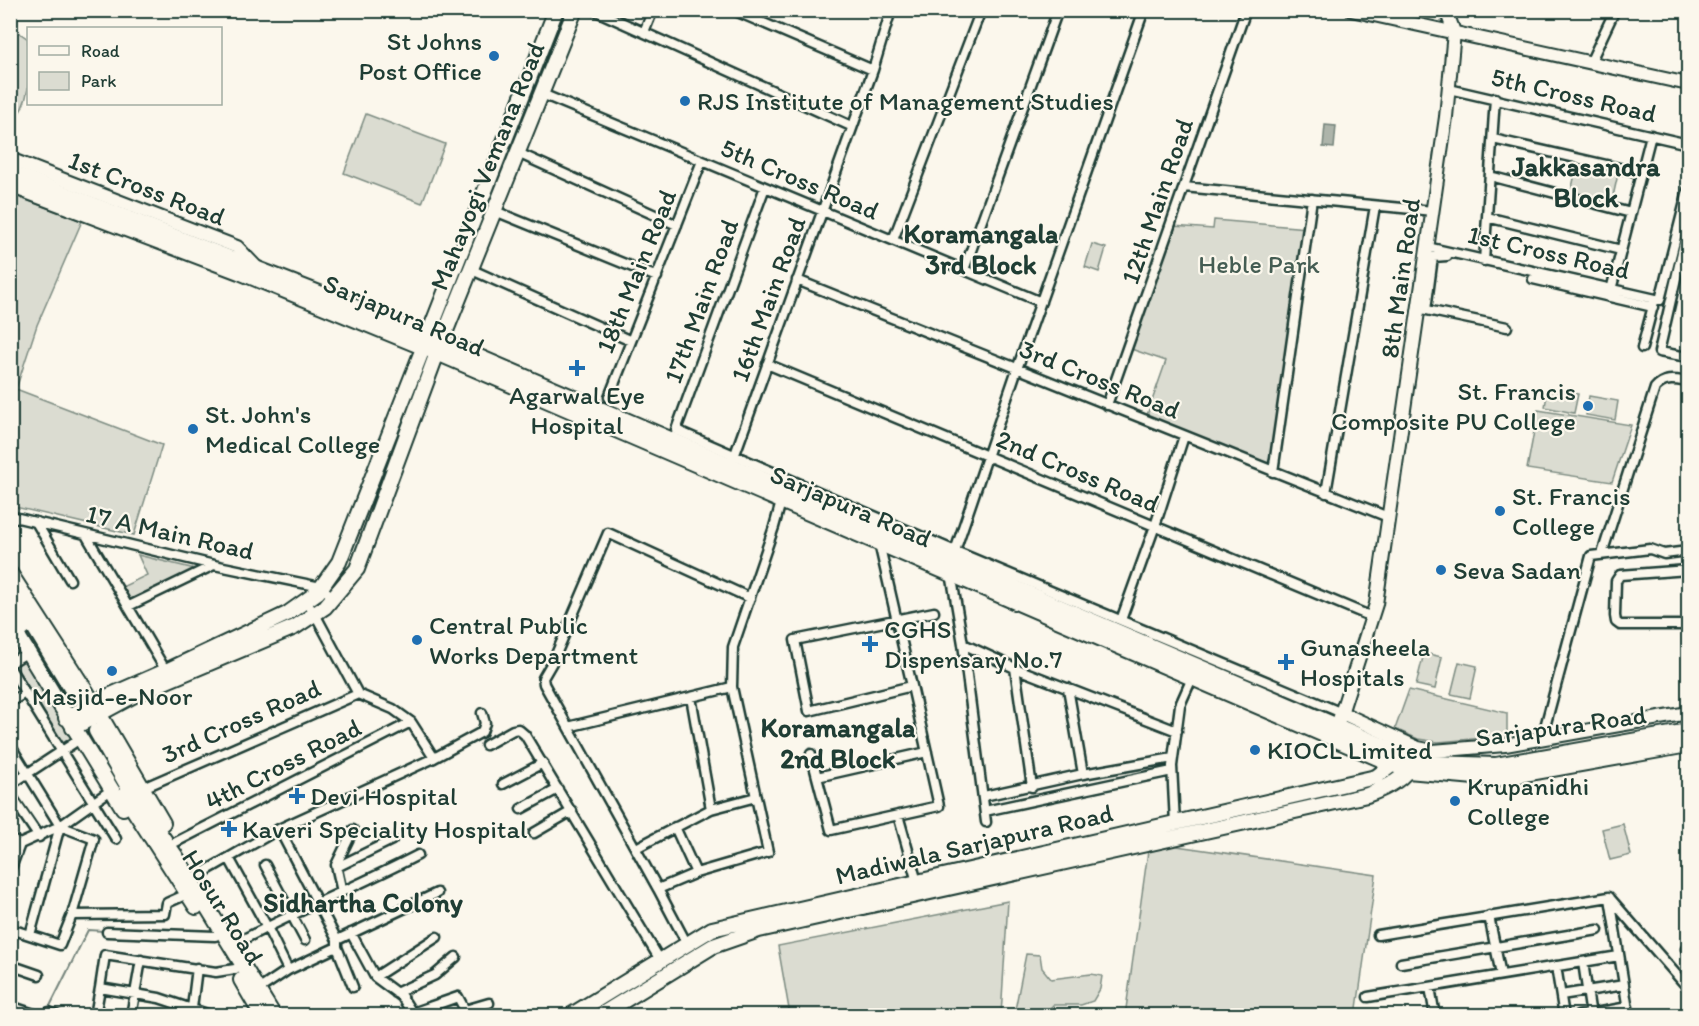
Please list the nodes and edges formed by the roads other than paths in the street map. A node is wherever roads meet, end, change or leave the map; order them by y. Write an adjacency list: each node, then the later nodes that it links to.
1 (556, 10): 63 (main road, Mahayogi Vemana Road)
2 (575, 10): 21 (main road, Mahayogi Vemana Road)
3 (594, 10): 15 (street)
4 (653, 10): 15 (street)
5 (733, 10): 18 (street)
6 (877, 10): 14 (street)
7 (981, 10): 45 (street)
8 (1058, 10): 51 (street)
9 (1144, 10): 58 (street)
10 (1246, 10): 34 (street, 12th Main Road)
11 (1352, 10): 16 (street)
12 (1446, 10): 16 (street, 8th Main Road)
13 (1615, 10): 17 (street)
14 (890, 13): 18 (street, 16th Main Road)
15 (644, 32): 23 (street)
16 (1454, 32): 17 (street); 20 (street, 8th Main Road)
17 (1590, 63): 19 (street)
18 (873, 69): 23 (street, 16th Main Road)
19 (1689, 84)
20 (1449, 88): 22 (street, 5th Cross Road); 39 (street, 8th Main Road)
21 (542, 94): 27 (main road, Mahayogi Vemana Road); 28 (street, 5th Cross Road)
22 (1495, 98): 24 (street, 5th Cross Road); 25 (street)
23 (851, 126): 38 (street, 16th Main Road)
24 (1650, 135): 26 (street, 5th Cross Road); 30 (street)
25 (1492, 139): 30 (street); 31 (street)
26 (1689, 144)
27 (518, 153): 40 (main road, Mahayogi Vemana Road); 43 (street)
28 (702, 161): 33 (street, 5th Cross Road); 43 (street, 18th Main Road)
29 (11, 164): 63 (main road, Sarjapura Road)
30 (1641, 173): 41 (street)
31 (1490, 176): 41 (street); 42 (street)
32 (10, 184): 63 (main road, Sarjapura Road)
33 (765, 187): 38 (street, 5th Cross Road); 72 (street, 17th Main Road)
34 (1184, 187): 36 (street); 70 (street, 12th Main Road)
35 (1689, 190): 44 (street)
36 (1312, 200): 37 (street); 76 (street)
37 (1375, 206): 39 (street); 77 (street)
38 (821, 210): 45 (street, 5th Cross Road); 55 (street, 16th Main Road)
39 (1432, 211): 46 (street, 8th Main Road)
40 (495, 212): 50 (main road, Mahayogi Vemana Road); 53 (street)
41 (1631, 213): 47 (street)
42 (1487, 217): 47 (street); 48 (street)
43 (677, 225): 53 (street, 18th Main Road)
44 (1685, 231): 59 (street); 66 (street)
45 (893, 240): 51 (street, 5th Cross Road)
46 (1427, 248): 48 (street, 1st Cross Road); 60 (street, 8th Main Road)
47 (1621, 250): 57 (street)
48 (1484, 261): 49 (street, 1st Cross Road)
49 (1500, 267): 52 (street); 56 (street, 1st Cross Road); 60 (street)
50 (470, 269): 62 (street); 64 (main road, Mahayogi Vemana Road)
51 (964, 270): 58 (street, 5th Cross Road)
52 (1515, 273)
53 (657, 277): 62 (street, 18th Main Road)
54 (1533, 279): 56 (street)
55 (796, 280): 67 (street, 16th Main Road); 68 (street, 3rd Cross Road)
56 (1583, 287): 57 (street, 1st Cross Road); 59 (street)
57 (1611, 290): 59 (street, 1st Cross Road)
58 (1041, 302): 68 (street)
59 (1656, 302): 65 (street)
60 (1421, 309): 61 (street); 80 (street, 8th Main Road)
61 (1507, 327)
62 (631, 341): 71 (street, 18th Main Road)
63 (425, 342): 64 (main road, Sarjapura Road); 92 (main road, Mahayogi Vemana Road)
64 (439, 347): 71 (main road, Sarjapura Road); 78 (main road, Sarjapura Road); 94 (main road, Mahayogi Vemana Road)
65 (1642, 348)
66 (1689, 357)
67 (767, 364): 74 (street, 2nd Cross Road); 75 (street, 16th Main Road)
68 (1017, 369): 70 (street, 3rd Cross Road); 74 (street)
69 (1689, 382): 86 (street)
70 (1107, 405): 73 (street, 3rd Cross Road)
71 (603, 411): 75 (main road, Sarjapura Road)
72 (676, 430): 75 (street, Sarjapura Road)
73 (1184, 436): 76 (street, 3rd Cross Road); 82 (street)
74 (987, 456): 82 (street, 2nd Cross Road); 87 (street)
75 (733, 460): 87 (main road, Sarjapura Road)
76 (1274, 472): 77 (street, 3rd Cross Road)
77 (1326, 493): 80 (street, 3rd Cross Road)
78 (781, 502): 84 (main road, Sarjapura Road); 95 (street)
79 (10, 516): 81 (street, 17 A Main Road)
80 (1388, 517): 101 (street, 8th Main Road)
81 (36, 522): 83 (street, 17 A Main Road); 91 (street)
82 (1155, 526): 101 (street, 2nd Cross Road); 103 (street)
83 (86, 535): 88 (street, 17 A Main Road); 97 (street)
84 (879, 543): 87 (main road, Sarjapura Road); 102 (street)
85 (1689, 551): 86 (street)
86 (1602, 554): 130 (street)
87 (953, 562): 103 (street, Sarjapura Road); 106 (street); 109 (main road, Sarjapura Road)
88 (214, 565): 92 (street, 17 A Main Road); 97 (street)
89 (1689, 570): 105 (street)
90 (10, 573): 121 (main road)
91 (70, 580)
92 (321, 587): 94 (street); 96 (main road, Mahayogi Vemana Road)
93 (10, 589): 98 (main road)
94 (334, 598): 100 (main road, Mahayogi Vemana Road)
95 (750, 598): 115 (street); 126 (street)
96 (305, 600): 100 (street); 112 (main road, Mahayogi Vemana Road)
97 (129, 606): 112 (street)
98 (10, 608)
99 (934, 612): 102 (street)
100 (315, 614): 118 (street); 121 (main road, Mahayogi Vemana Road)
101 (1372, 617): 124 (street, 8th Main Road)
102 (896, 620): 114 (street); 114 (street)
103 (1121, 620): 124 (street, Sarjapura Road)
104 (10, 623): 107 (main road)
105 (1689, 625)
106 (963, 644): 111 (street); 153 (street)
107 (28, 652): 108 (street); 127 (main road)
108 (10, 663)
109 (1178, 665): 113 (main road, Sarjapura Road); 124 (main road, Sarjapura Road)
110 (10, 668): 117 (street)
111 (1014, 668): 116 (street); 148 (street)
112 (166, 671): 121 (main road, Mahayogi Vemana Road)
113 (1192, 678): 128 (street); 139 (main road, Sarjapura Road)
114 (912, 686): 135 (street)
115 (732, 687): 119 (street); 154 (street)
116 (1068, 688): 128 (street); 144 (street)
117 (25, 693): 120 (street); 134 (street)
118 (357, 694): 125 (street); 149 (street, 3rd Cross Road)
119 (691, 697): 126 (street); 157 (street)
120 (10, 702)
121 (96, 708): 127 (main road, Mahayogi Vemana Road); 149 (main road)
122 (482, 713): 137 (street)
123 (1689, 713): 130 (street, Sarjapura Road)
124 (1339, 720): 130 (street, Sarjapura Road); 139 (main road, Sarjapura Road)
125 (411, 722): 137 (street); 173 (street, 4th Cross Road)
126 (568, 728): 175 (street)
127 (81, 730): 134 (street); 151 (main road); 163 (main road); 177 (main road, Hosur Road)
128 (1177, 731): 138 (street)
129 (1689, 731): 141 (main road, Sarjapura Road)
130 (1542, 738)
131 (1689, 744): 141 (main road, Sarjapura Road)
132 (10, 745): 143 (street)
133 (486, 745): 140 (street)
134 (61, 752): 143 (street); 155 (street)
135 (927, 752): 145 (street); 160 (street)
136 (811, 754): 145 (street)
137 (434, 758): 166 (street)
138 (1173, 758): 142 (street); 144 (street)
139 (1396, 759): 141 (main road, Sarjapura Road); 162 (main road, Madiwala Sarjapura Road)
140 (543, 763): 147 (street); 150 (street)
141 (1411, 765): 190 (main road, Madiwala Sarjapura Road)
142 (1172, 771): 159 (street); 162 (street)
143 (26, 773): 146 (street); 164 (street)
144 (1083, 774): 148 (street)
145 (817, 777): 160 (street)
146 (10, 784)
147 (503, 784)
148 (1032, 787): 153 (street)
149 (143, 789): 173 (main road)
150 (558, 789): 156 (street); 158 (street)
151 (111, 790): 155 (street); 163 (main road)
152 (10, 794): 169 (street)
153 (984, 796): 159 (street)
154 (756, 797): 157 (street); 182 (street)
155 (93, 802): 164 (street); 171 (street)
156 (521, 809)
157 (711, 809): 165 (street)
158 (572, 811): 168 (street); 211 (street)
159 (985, 811): 161 (street)
160 (898, 815): 183 (street)
161 (987, 822)
162 (1175, 823): 183 (main road, Madiwala Sarjapura Road)
163 (142, 825): 184 (main road, Hosur Road)
164 (60, 826): 169 (street); 191 (street); 198 (street)
165 (675, 828): 175 (street); 182 (street)
166 (279, 829): 178 (street); 189 (street)
167 (353, 830): 180 (street)
168 (534, 833)
169 (39, 837): 174 (street)
170 (10, 839): 174 (street)
171 (116, 839)
172 (392, 840): 180 (street)
173 (174, 843): 177 (main road)
174 (20, 844): 181 (street)
175 (636, 848): 185 (street)
176 (418, 855): 186 (street)
177 (177, 858): 184 (main road, Hosur Road)
178 (229, 858): 184 (street); 194 (street)
179 (265, 865): 192 (street)
180 (337, 867): 186 (street)
181 (10, 871)
182 (696, 873): 185 (street)
183 (916, 882): 190 (main road, Madiwala Sarjapura Road)
184 (189, 887): 191 (street); 200 (main road, Hosur Road); 206 (main road, Hosur Road)
185 (658, 889): 205 (street)
186 (342, 892): 189 (street)
187 (437, 893): 197 (street)
188 (1609, 897): 193 (street); 208 (street); 226 (street)
189 (317, 903): 192 (street); 204 (street)
190 (842, 905): 205 (main road, Madiwala Sarjapura Road); 246 (main road, Madiwala Sarjapura Road)
191 (72, 915): 198 (street)
192 (291, 915): 194 (street); 202 (street)
193 (1489, 916): 199 (street); 207 (street)
194 (267, 927): 206 (street); 218 (street)
195 (1598, 930): 207 (street)
196 (107, 932): 200 (street)
197 (351, 933): 204 (street); 221 (street)
198 (30, 935): 203 (street)
199 (1378, 935)
200 (215, 936): 217 (main road, Hosur Road)
201 (437, 937): 221 (street)
202 (304, 940)
203 (10, 943)
204 (337, 944): 218 (street); 223 (street)
205 (687, 944): 211 (main road, Madiwala Sarjapura Road)
206 (231, 946): 227 (main road, Hosur Road)
207 (1496, 947): 213 (street); 220 (street)
208 (1619, 956): 212 (street); 222 (street)
209 (456, 957): 229 (street)
210 (141, 960): 216 (street); 225 (street); 230 (street)
211 (660, 960): 245 (main road, Madiwala Sarjapura Road)
212 (1583, 962): 215 (street); 228 (street)
213 (1401, 963)
214 (10, 965): 219 (street)
215 (1556, 966): 220 (street); 231 (street)
216 (197, 968): 217 (street); 236 (street)
217 (235, 969): 243 (main road, Hosur Road)
218 (288, 970): 227 (street)
219 (39, 975)
220 (1501, 975): 224 (street)
221 (375, 977): 229 (street)
222 (1624, 985): 228 (street); 235 (street)
223 (353, 987)
224 (1430, 987): 232 (street); 247 (street)
225 (100, 988): 230 (street); 240 (street)
226 (1689, 988)
227 (258, 990): 244 (main road, Hosur Road)
228 (1587, 991): 231 (street); 238 (street)
229 (396, 993): 237 (street)
230 (134, 994): 236 (street); 241 (street)
231 (1561, 995): 248 (street)
232 (1368, 997)
233 (489, 1003): 237 (street)
234 (10, 1006): 239 (street)
235 (1628, 1011): 238 (street)
236 (195, 1012): 242 (street)
237 (413, 1014)
238 (1591, 1014): 249 (street)
239 (37, 1016)
240 (95, 1016)
241 (130, 1016)
242 (213, 1016)
243 (262, 1016)
244 (274, 1016)
245 (570, 1016)
246 (599, 1016)
247 (1435, 1016)
248 (1563, 1016)
249 (1578, 1016)

